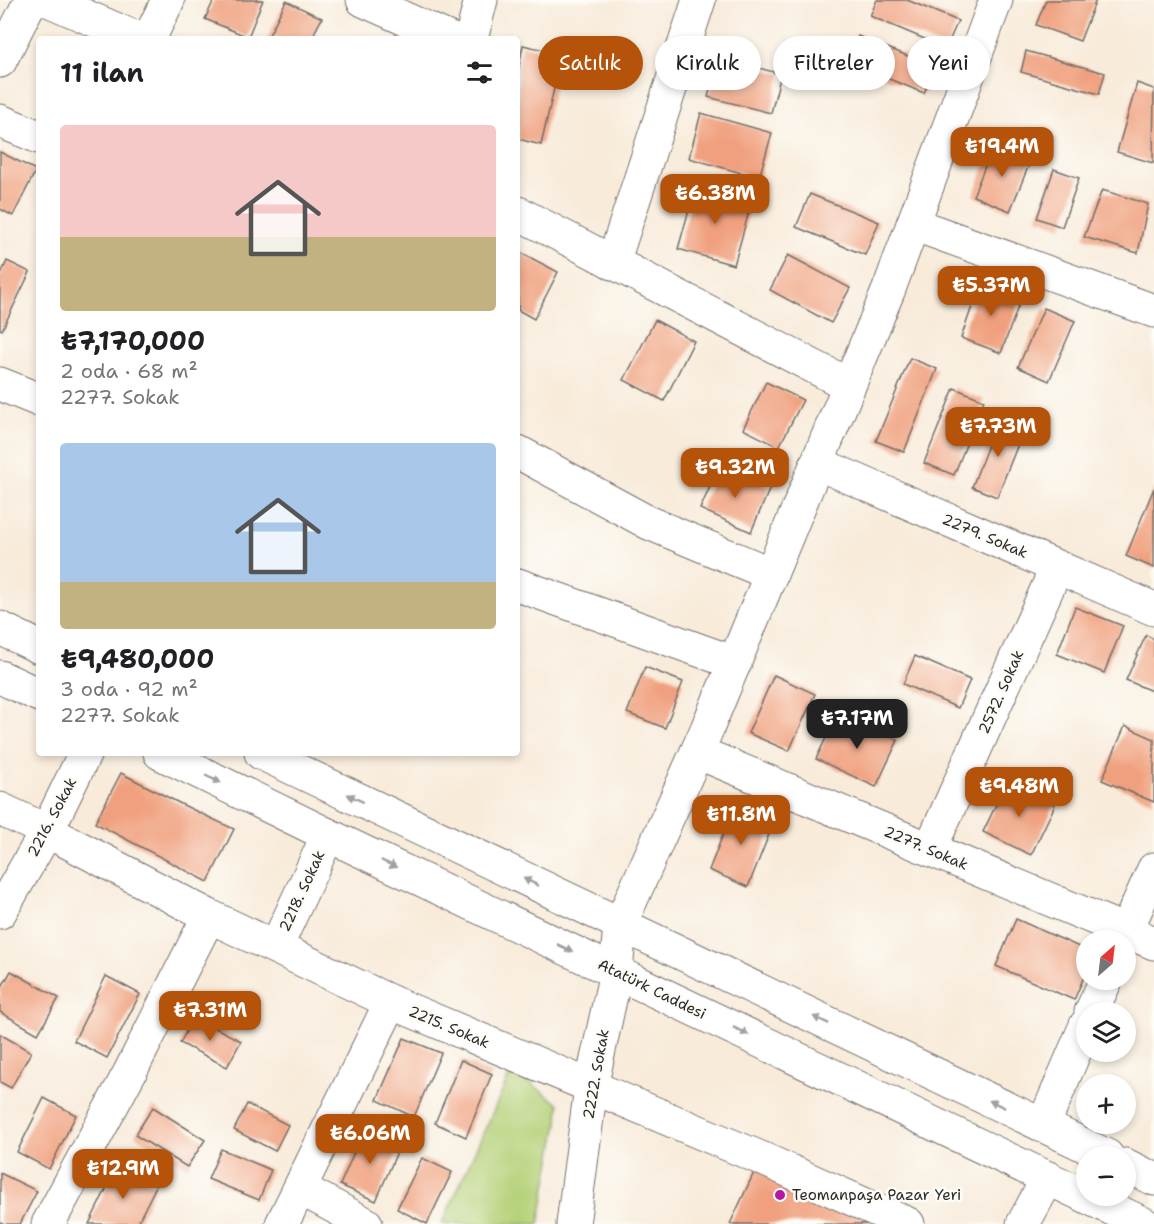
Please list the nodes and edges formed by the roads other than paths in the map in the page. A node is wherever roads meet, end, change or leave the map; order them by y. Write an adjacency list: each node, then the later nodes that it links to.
1 (31, 0): 12 (street)
2 (48, 0): 8 (street)
3 (168, 0): 9 (street)
4 (363, 0): 10 (street)
5 (481, 0): 11 (street)
6 (699, 0): 17 (street)
7 (996, 0): 16 (street, 2222. Sokak)
8 (131, 36)
9 (150, 36)
10 (443, 36)
11 (472, 36)
12 (0, 61)
13 (0, 121): 14 (street)
14 (36, 136)
15 (520, 214): 17 (street)
16 (913, 224): 18 (street); 20 (street, 2222. Sokak)
17 (613, 263): 20 (street)
18 (1154, 310)
19 (0, 384): 21 (street)
20 (849, 385): 23 (street, 2222. Sokak)
21 (36, 399)
22 (520, 453): 25 (street)
23 (817, 463): 24 (street, 2279. Sokak); 25 (street, 2222. Sokak)
24 (1057, 567): 27 (street, 2279. Sokak); 40 (street, 2572. Sokak)
25 (771, 574): 30 (street, 2222. Sokak)
26 (520, 586): 30 (street)
27 (1154, 609)
28 (0, 628): 29 (street)
29 (36, 646)
30 (735, 663): 33 (street, 2222. Sokak)
31 (0, 676): 32 (street)
32 (36, 694)
33 (697, 752): 40 (street, 2277. Sokak); 44 (street, 2222. Sokak)
34 (84, 756): 38 (street, 2216. Sokak)
35 (166, 756): 39 (street, Atatürk Caddesi, one-way to 39)
36 (267, 756): 44 (street, one-way to 36)
37 (0, 809): 38 (street, 2215. Sokak)
38 (47, 831): 42 (street, 2216. Sokak); 43 (street, 2215. Sokak)
39 (328, 835): 47 (street, 2218. Sokak); 48 (street, Atatürk Caddesi, one-way to 48)
40 (931, 850): 45 (street, 2277. Sokak)
41 (1154, 869): 46 (street)
42 (0, 912)
43 (209, 916): 47 (street, 2215. Sokak); 58 (street)
44 (620, 925): 48 (street, 2222. Sokak); 52 (street, one-way to 44)
45 (1116, 930)
46 (1136, 931)
47 (276, 947): 49 (street, 2215. Sokak)
48 (616, 972): 51 (street, 2222. Sokak); 55 (street, Atatürk Caddesi, one-way to 55)
49 (391, 1002): 51 (street, 2215. Sokak); 57 (street)
50 (1076, 1048): 52 (street)
51 (591, 1087): 61 (street, 2222. Sokak); 62 (street, 2215. Sokak)
52 (1042, 1126): 53 (street)
53 (1085, 1146)
54 (1136, 1170): 56 (street)
55 (1048, 1178): 63 (street); 64 (street, Atatürk Caddesi)
56 (1154, 1179)
57 (300, 1188): 59 (street); 60 (street)
58 (48, 1224)
59 (282, 1224)
60 (366, 1224)
61 (573, 1224)
62 (908, 1224)
63 (1023, 1224)
64 (1144, 1224)

